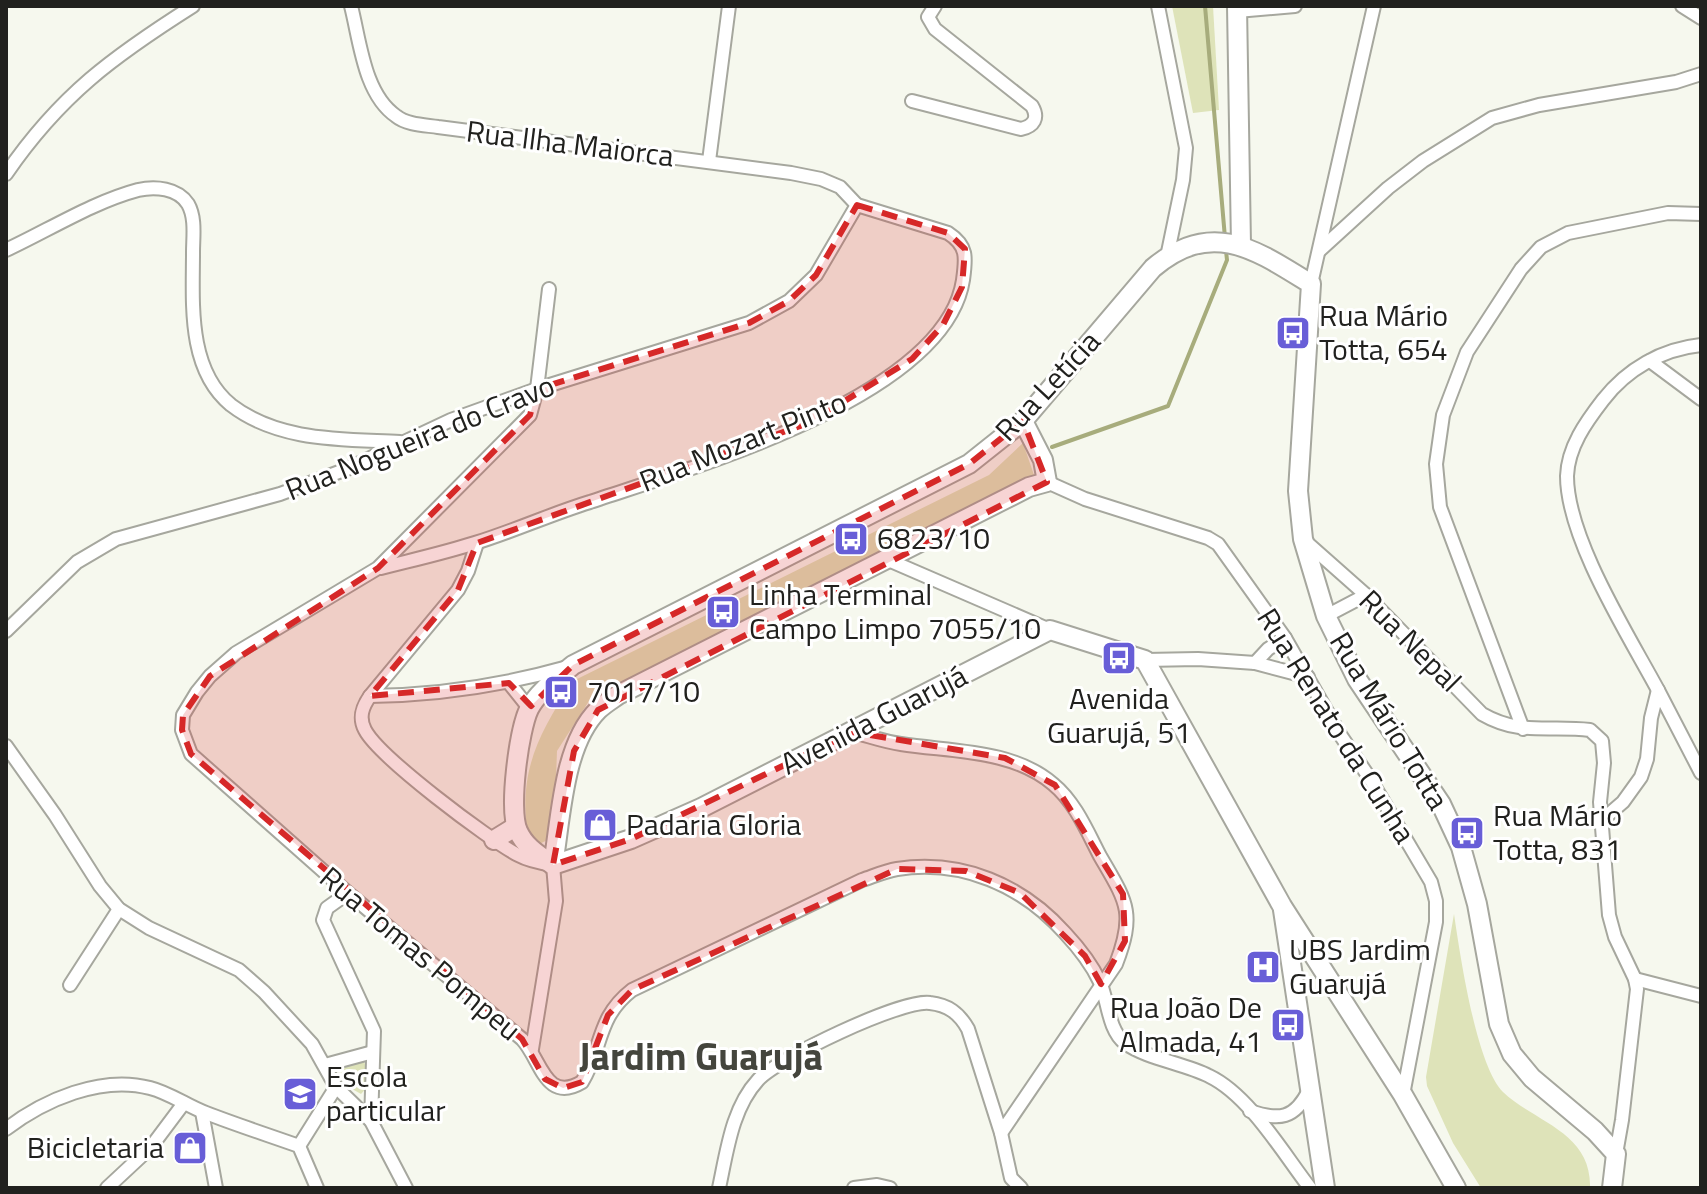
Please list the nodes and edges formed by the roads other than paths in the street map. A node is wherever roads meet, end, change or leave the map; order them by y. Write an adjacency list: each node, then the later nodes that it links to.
1 (193, 6): 14 (street)
2 (351, 6): 13 (street, Rua Ilha Maiorca)
3 (729, 6): 13 (street)
4 (935, 6): 12 (street)
5 (1158, 6): 20 (street)
6 (1295, 6): 9 (street)
7 (1374, 6): 19 (street, Rua Mário Totta)
8 (1682, 6): 10 (street)
9 (1237, 8): 17 (street)
10 (1701, 18)
11 (1701, 74): 19 (street)
12 (912, 101)
13 (709, 161): 15 (street, Rua Ilha Maiorca)
14 (6, 174)
15 (857, 205): 25 (street, Rua Nogueira do Cravo); 31 (street, Rua Mozart Pinto)
16 (1701, 214): 47 (street)
17 (1241, 245): 20 (street, Rua Letícia); 21 (street, Rua Letícia)
18 (6, 250): 28 (street)
19 (1320, 250): 21 (street, Rua Mário Totta)
20 (1167, 257): 27 (street, Rua Letícia)
21 (1311, 284): 30 (street, Rua Mário Totta)
22 (549, 289): 25 (street, Rua Tomas Pompeu)
23 (1701, 345): 24 (street)
24 (1650, 361): 26 (street); 44 (street)
25 (537, 389): 28 (street, Rua Nogueira do Cravo); 33 (street, Rua Tomas Pompeu)
26 (1701, 399)
27 (1023, 421): 29 (street); 41 (street, Rua Letícia)
28 (403, 442): 37 (street, Rua Nogueira do Cravo)
29 (1047, 482): 32 (street); 38 (street, Rua Renato da Cunha)
30 (1303, 539): 34 (street, Rua Nepal); 35 (street, Rua Mário Totta)
31 (477, 543): 33 (street, Rua Mozart Pinto); 45 (street)
32 (886, 559): 36 (street); 54 (street)
33 (378, 568): 55 (street, Rua Tomas Pompeu)
34 (1366, 595): 35 (street); 47 (street, Rua Nepal)
35 (1326, 616): 77 (street, Rua Mário Totta)
36 (1050, 630): 39 (street); 48 (street, Avenida Guarujá)
37 (6, 631)
38 (1285, 638): 40 (street); 42 (street, Rua Renato da Cunha)
39 (1145, 660): 40 (street); 56 (street)
40 (1255, 663): 42 (street)
41 (573, 665): 43 (street, Rua Letícia); 46 (street)
42 (1308, 677): 69 (street, Rua Renato da Cunha)
43 (509, 683): 45 (street, Rua Letícia); 46 (street)
44 (1658, 690): 50 (street); 51 (street)
45 (370, 696): 53 (street)
46 (529, 708): 52 (street)
47 (1523, 729): 51 (street, Rua Nepal)
48 (853, 732): 54 (street, Avenida Guarujá); 61 (street)
49 (6, 746): 57 (street)
50 (1701, 773)
51 (1601, 821): 60 (street)
52 (515, 827): 53 (street); 54 (street)
53 (494, 840): 54 (street)
54 (553, 865): 64 (street)
55 (348, 893): 64 (street, Rua Tomas Pompeu); 65 (street)
56 (1282, 906): 58 (street); 59 (street)
57 (119, 909): 62 (street); 66 (street)
58 (1316, 958): 59 (street); 69 (street)
59 (1290, 967): 67 (street)
60 (1635, 979): 63 (street); 77 (street)
61 (1101, 984): 64 (street, Rua Tomas Pompeu); 71 (street, Rua Tomas Pompeu); 75 (street)
62 (70, 985)
63 (1701, 996)
64 (532, 1049)
65 (373, 1052): 66 (street); 73 (street)
66 (325, 1065): 68 (street)
67 (1310, 1086): 71 (street); 87 (street)
68 (336, 1087): 73 (street); 76 (street)
69 (1403, 1095): 88 (street)
70 (184, 1103): 72 (street); 74 (street); 78 (street)
71 (1250, 1111): 86 (street, Rua Tomas Pompeu)
72 (202, 1112): 76 (street); 79 (street)
73 (371, 1121): 81 (street)
74 (6, 1129)
75 (1001, 1133): 82 (street); 85 (street)
76 (299, 1146): 80 (street)
77 (1616, 1154): 89 (street)
78 (107, 1188)
79 (216, 1188)
80 (317, 1188)
81 (406, 1188)
82 (719, 1188)
83 (854, 1188): 84 (street)
84 (890, 1188)
85 (1021, 1188)
86 (1310, 1188)
87 (1325, 1188)
88 (1456, 1188)
89 (1612, 1188)

